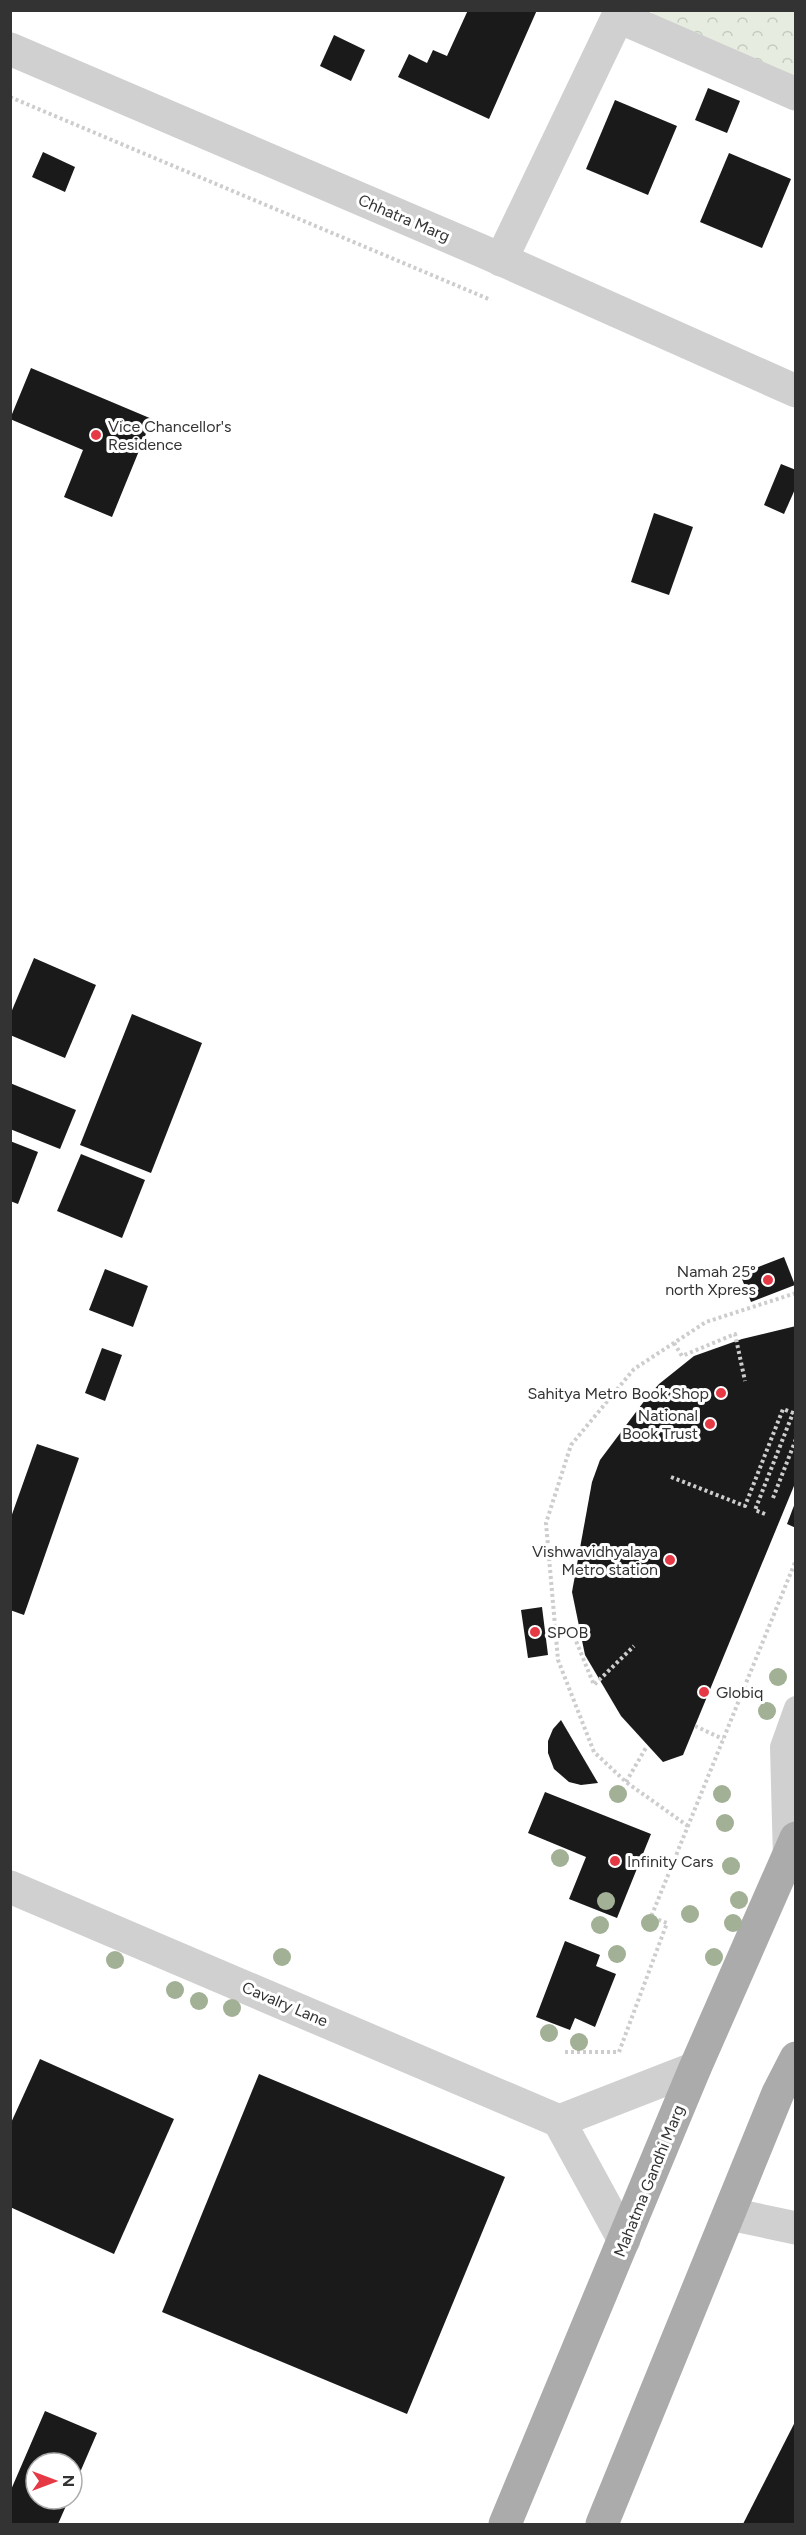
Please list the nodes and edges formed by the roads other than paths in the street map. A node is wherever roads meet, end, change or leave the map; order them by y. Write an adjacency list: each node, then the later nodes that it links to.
1 (620, 14): 3 (street); 4 (street)
2 (10, 49): 4 (street, Chhatra Marg)
3 (795, 94)
4 (501, 260): 5 (street, Chhatra Marg)
5 (795, 391)
6 (795, 1708): 7 (lane)
7 (790, 1850): 9 (main road, Mahatma Gandhi Marg)
8 (10, 1887): 11 (street, Cavalry Lane)
9 (695, 2068): 11 (street); 14 (main road, Mahatma Gandhi Marg)
10 (790, 2082): 12 (main road)
11 (559, 2121): 14 (street)
12 (730, 2214): 13 (street); 16 (main road)
13 (795, 2228)
14 (624, 2240): 15 (main road, Mahatma Gandhi Marg)
15 (505, 2524)
16 (602, 2524)

